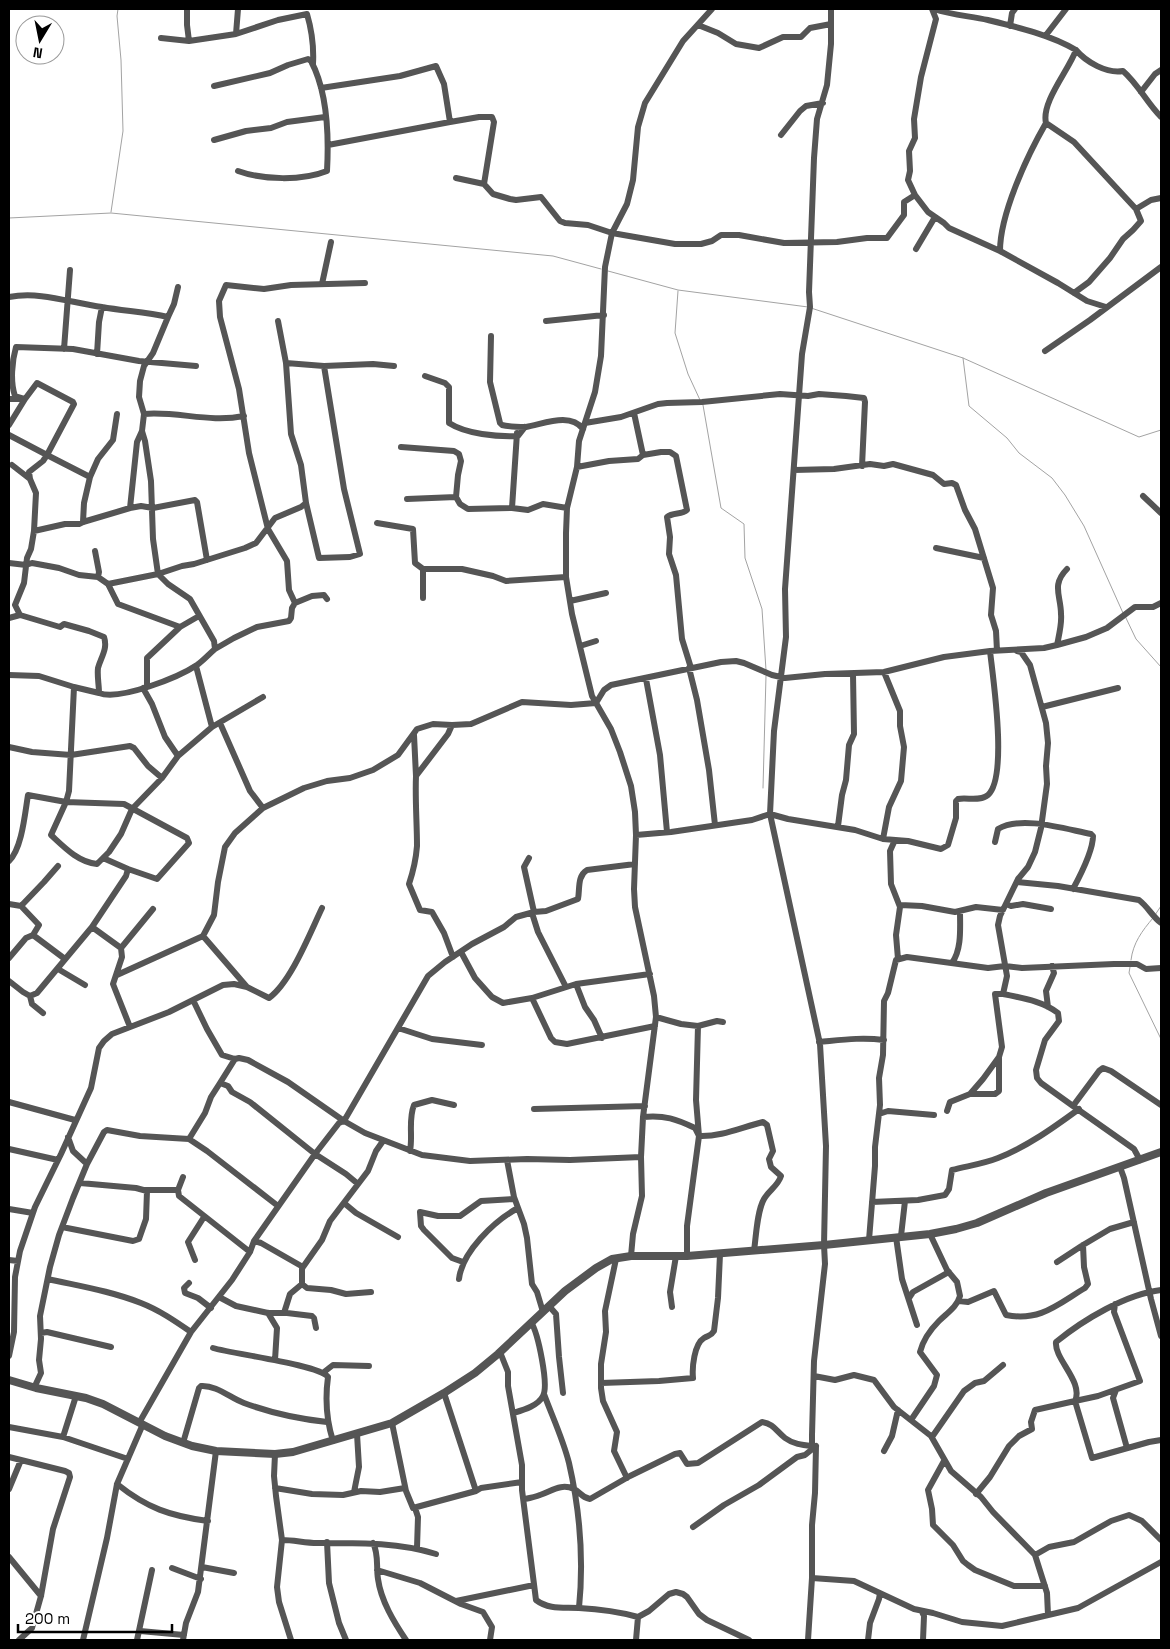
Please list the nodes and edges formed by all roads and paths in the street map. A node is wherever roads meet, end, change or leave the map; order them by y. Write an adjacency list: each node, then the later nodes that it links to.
1 (187, 9): 14 (street)
2 (238, 9): 11 (street)
3 (712, 9): 9 (street)
4 (832, 9): 8 (street)
5 (933, 9): 10 (street); 32 (street)
6 (1015, 9): 10 (street)
7 (1066, 9): 12 (street)
8 (831, 24): 9 (street); 21 (street)
9 (698, 25): 36 (street)
10 (1010, 26): 12 (street)
11 (236, 34): 14 (street); 16 (street)
12 (1046, 36): 15 (street)
13 (161, 38): 14 (street)
14 (189, 41)
15 (1076, 50): 20 (street); 25 (street)
16 (313, 64): 18 (street); 19 (street)
17 (1161, 70): 20 (street)
18 (214, 86)
19 (321, 88): 22 (street); 24 (street)
20 (1141, 92): 23 (street)
21 (823, 103): 26 (street); 38 (street)
22 (325, 117): 27 (street); 28 (street)
23 (1161, 117)
24 (450, 122): 28 (street); 31 (street)
25 (1046, 124): 34 (street); 40 (street)
26 (781, 134)
27 (214, 140)
28 (328, 145): 29 (street)
29 (238, 171)
30 (456, 178): 31 (street)
31 (484, 184): 36 (street)
32 (915, 195): 35 (street); 38 (street)
33 (1161, 198): 34 (street)
34 (1136, 209): 46 (street)
35 (935, 217): 39 (street); 40 (street)
36 (612, 233): 38 (street); 51 (street)
37 (331, 242): 44 (street)
38 (810, 243): 66 (street)
39 (916, 249)
40 (1000, 251): 46 (street)
41 (1161, 268): 50 (street)
42 (70, 270): 48 (street)
43 (365, 283): 44 (street)
44 (322, 284): 72 (street)
45 (178, 287): 52 (street)
46 (1074, 293): 50 (street)
47 (9, 297): 48 (street)
48 (67, 301): 49 (street); 57 (street)
49 (102, 307): 52 (street); 59 (street)
50 (1106, 307): 58 (street)
51 (604, 315): 54 (street); 75 (street)
52 (168, 317): 60 (street)
53 (278, 321): 61 (street)
54 (546, 321)
55 (491, 336): 74 (street)
56 (12, 347): 57 (street); 68 (street)
57 (64, 349): 59 (street)
58 (1046, 351)
59 (97, 354): 60 (street)
60 (147, 362): 62 (street); 71 (street)
61 (286, 363): 63 (street); 92 (street)
62 (196, 366)
63 (324, 366): 64 (street); 92 (street)
64 (394, 366)
65 (425, 376): 79 (street)
66 (800, 395): 69 (street); 84 (street); 86 (street)
67 (9, 399): 68 (street)
68 (25, 399): 73 (street); 81 (street)
69 (634, 413): 75 (street); 82 (street)
70 (117, 414): 87 (street)
71 (144, 414): 72 (street); 77 (street)
72 (244, 416): 100 (street)
73 (9, 425)
74 (516, 426): 76 (street); 79 (street)
75 (584, 426): 76 (street); 85 (street)
76 (525, 427): 79 (street)
77 (142, 431): 93 (street); 94 (street)
78 (9, 435): 81 (street)
79 (518, 436): 95 (street)
80 (401, 447): 90 (street)
81 (47, 455): 87 (street); 88 (street)
82 (643, 455): 85 (street); 131 (street)
83 (12, 465): 88 (street)
84 (862, 466): 86 (street); 104 (street)
85 (577, 467): 96 (street)
86 (794, 470): 135 (street)
87 (90, 477): 98 (street)
88 (30, 479): 101 (street)
89 (1142, 496): 97 (street)
90 (456, 497): 91 (street); 95 (street)
91 (407, 499)
92 (306, 503): 100 (street)
93 (130, 508): 94 (street); 98 (street)
94 (153, 508): 105 (street); 110 (street)
95 (512, 508): 96 (street)
96 (567, 508): 112 (street)
97 (1161, 513)
98 (83, 522): 101 (street)
99 (377, 523): 108 (street)
100 (268, 529): 105 (street); 118 (street)
101 (34, 531): 107 (street)
102 (936, 548): 104 (street)
103 (95, 550): 111 (street)
104 (984, 558): 128 (street)
105 (207, 560): 110 (street)
106 (9, 563): 107 (street)
107 (26, 565): 111 (street); 120 (street)
108 (423, 569): 112 (street); 115 (street)
109 (1066, 570): 125 (street)
110 (158, 574): 113 (street); 121 (street)
111 (98, 577): 113 (street)
112 (566, 577): 117 (street)
113 (108, 584): 123 (street)
114 (606, 593): 117 (street)
115 (423, 598)
116 (327, 599): 118 (street)
117 (570, 600): 126 (street)
118 (295, 603): 127 (street)
119 (1161, 603): 125 (street)
120 (20, 615): 122 (street); 140 (street)
121 (199, 616): 123 (street); 127 (street)
122 (9, 618)
123 (180, 626): 138 (street)
124 (596, 641): 126 (street)
125 (1057, 645): 129 (street)
126 (580, 646): 142 (street)
127 (215, 649): 130 (street)
128 (993, 651): 129 (street); 132 (street); 163 (street)
129 (1018, 651): 143 (street)
130 (196, 666): 138 (street); 146 (street)
131 (690, 668): 135 (street); 136 (street); 158 (street)
132 (884, 672): 133 (street); 162 (street)
133 (853, 674): 135 (street); 159 (street)
134 (9, 675): 137 (street)
135 (780, 678): 156 (street)
136 (646, 679): 142 (street); 160 (street)
137 (74, 687): 140 (street); 149 (street)
138 (145, 687): 140 (street); 150 (street)
139 (1118, 688): 143 (street)
140 (99, 693)
141 (263, 697): 144 (street)
142 (596, 703): 145 (street); 161 (street)
143 (1042, 707): 157 (street)
144 (220, 723): 146 (street); 154 (street)
145 (452, 725): 147 (street); 151 (street)
146 (212, 727): 150 (street)
147 (414, 735): 151 (street); 154 (street)
148 (9, 747): 149 (street)
149 (71, 755): 152 (street); 153 (street)
150 (178, 756): 152 (street)
151 (416, 776): 188 (street)
152 (162, 778): 155 (street)
153 (66, 802): 155 (street); 165 (street); 167 (street)
154 (263, 808): 185 (street)
155 (132, 809): 165 (street); 170 (street)
156 (770, 814): 158 (street); 159 (street); 218 (street)
157 (1042, 824): 164 (street); 171 (street); 172 (street)
158 (715, 825): 160 (street)
159 (838, 826): 162 (street)
160 (667, 832): 161 (street)
161 (636, 835): 168 (street)
162 (883, 839): 163 (street)
163 (895, 840): 174 (street)
164 (994, 842)
165 (104, 858): 170 (street)
166 (530, 858): 181 (street)
167 (9, 861)
168 (635, 864): 181 (street); 197 (street)
169 (58, 866): 175 (street)
170 (128, 868): 183 (street)
171 (1017, 882): 172 (street); 176 (street)
172 (1073, 889): 182 (street)
173 (9, 904): 175 (street)
174 (900, 905): 180 (street); 191 (street)
175 (21, 906): 184 (street)
176 (1005, 907): 179 (street); 180 (street); 193 (street)
177 (322, 908): 202 (street)
178 (153, 909): 186 (street)
179 (1051, 909)
180 (960, 911): 192 (street)
181 (533, 912): 187 (street); 203 (street)
182 (1161, 922)
183 (92, 927): 186 (street); 190 (street)
184 (33, 935): 189 (street); 190 (street)
185 (203, 936): 198 (street); 202 (street)
186 (121, 948): 198 (street)
187 (462, 952): 188 (street); 206 (street)
188 (453, 957): 215 (street)
189 (9, 958)
190 (65, 959): 196 (street)
191 (898, 959): 192 (street); 217 (street)
192 (952, 963): 193 (street)
193 (1005, 966): 194 (street); 204 (street)
194 (1052, 966): 195 (street); 208 (street)
195 (1161, 968)
196 (58, 969): 201 (street); 205 (street)
197 (650, 974): 200 (street); 210 (street)
198 (117, 975): 214 (street)
199 (9, 981): 205 (street)
200 (576, 984): 203 (street); 216 (street)
201 (85, 985)
202 (247, 987): 207 (street)
203 (566, 987): 206 (street)
204 (1003, 994): 208 (street); 220 (street)
205 (30, 996): 209 (street)
206 (532, 998): 216 (street)
207 (193, 1000): 214 (street); 221 (street)
208 (1048, 1007): 228 (street)
209 (43, 1014)
210 (656, 1016): 212 (street); 213 (street)
211 (723, 1022): 213 (street)
212 (655, 1026): 216 (street); 227 (street)
213 (698, 1026): 236 (street)
214 (130, 1027): 234 (street)
215 (398, 1028): 219 (street); 235 (street)
216 (602, 1038)
217 (884, 1040): 218 (street); 231 (street)
218 (819, 1042): 274 (street)
219 (482, 1045)
220 (999, 1057): 223 (street); 223 (street)
221 (235, 1059): 222 (street); 235 (street)
222 (220, 1083): 238 (street); 245 (street)
223 (970, 1094): 230 (street)
224 (9, 1102): 234 (street)
225 (454, 1104): 242 (street)
226 (1161, 1105): 228 (street)
227 (645, 1106): 229 (street); 233 (street)
228 (1076, 1108): 249 (street); 258 (street)
229 (534, 1109)
230 (947, 1111)
231 (879, 1114): 232 (street); 259 (street)
232 (934, 1115)
233 (643, 1117): 236 (street); 246 (street)
234 (75, 1120): 237 (street)
235 (341, 1120): 239 (street); 245 (street)
236 (699, 1136): 275 (street); 280 (street)
237 (68, 1137): 241 (street); 244 (street)
238 (189, 1139): 250 (street); 261 (street)
239 (383, 1141): 242 (street); 254 (street)
240 (9, 1150): 247 (street)
241 (73, 1151): 244 (street); 250 (street)
242 (410, 1151): 248 (street)
243 (1161, 1152): 249 (street)
244 (62, 1153): 247 (street)
245 (315, 1154): 254 (street); 261 (street)
246 (641, 1157): 248 (street); 278 (street)
247 (58, 1160): 264 (street)
248 (507, 1160): 257 (street)
249 (1140, 1160): 251 (street)
250 (87, 1164): 253 (street)
251 (1120, 1166): 266 (street); 268 (street)
252 (183, 1177): 256 (street)
253 (80, 1183): 255 (street); 267 (street)
254 (358, 1184): 260 (street)
255 (145, 1190): 256 (street); 267 (street)
256 (178, 1190): 265 (street)
257 (514, 1199): 262 (street); 285 (street)
258 (905, 1200): 259 (street); 269 (street)
259 (872, 1202): 271 (street)
260 (344, 1203): 270 (street); 287 (street)
261 (278, 1206): 272 (street)
262 (518, 1208): 285 (street); 303 (street)
263 (9, 1209): 264 (street)
264 (33, 1213): 284 (street)
265 (204, 1217): 276 (street); 283 (street)
266 (1134, 1222): 273 (street); 294 (street)
267 (62, 1227): 289 (street)
268 (930, 1234): 269 (street); 288 (street)
269 (899, 1236): 271 (street); 297 (street)
270 (398, 1237)
271 (869, 1240): 274 (street)
272 (254, 1241): 276 (street); 287 (street)
273 (1083, 1244): 286 (street); 298 (street)
274 (824, 1245): 275 (street); 321 (street)
275 (754, 1251): 277 (street)
276 (250, 1252): 296 (street)
277 (720, 1254): 280 (street); 323 (street)
278 (631, 1256): 279 (street); 281 (street)
279 (676, 1256): 280 (street); 301 (street)
280 (687, 1256)
281 (616, 1259): 300 (street); 323 (street)
282 (9, 1260): 284 (street)
283 (195, 1260)
284 (18, 1261): 316 (street)
285 (463, 1262): 290 (street)
286 (1057, 1262)
287 (304, 1267): 292 (street)
288 (949, 1272): 297 (street); 298 (street)
289 (48, 1279): 310 (street); 311 (street)
290 (459, 1279)
291 (189, 1283): 302 (street)
292 (302, 1284): 295 (street); 305 (street)
293 (1161, 1290): 294 (street)
294 (1149, 1291): 299 (street); 312 (street)
295 (371, 1292)
296 (218, 1297): 302 (street); 304 (street)
297 (909, 1298): 308 (street)
298 (959, 1301): 333 (street)
299 (1115, 1304): 325 (street); 330 (street)
300 (549, 1306): 303 (street); 327 (street)
301 (672, 1307)
302 (211, 1308): 310 (street)
303 (543, 1312): 307 (street)
304 (268, 1313): 305 (street); 306 (street)
305 (282, 1313): 306 (street); 309 (street)
306 (273, 1320): 317 (street)
307 (531, 1322): 315 (street); 328 (street)
308 (917, 1325)
309 (316, 1328)
310 (191, 1332): 336 (street)
311 (41, 1333): 313 (street); 324 (street)
312 (1161, 1336)
313 (111, 1347)
314 (213, 1348): 317 (street)
315 (500, 1352): 326 (street); 332 (street)
316 (9, 1356)
317 (275, 1360): 320 (street)
318 (1003, 1365): 340 (street)
319 (369, 1366): 320 (street)
320 (324, 1372): 334 (street)
321 (814, 1376): 331 (street); 344 (street)
322 (9, 1380): 324 (street)
323 (601, 1383): 353 (street)
324 (34, 1388): 329 (street)
325 (1116, 1390): 330 (street); 345 (street)
326 (444, 1393): 335 (street); 360 (street)
327 (563, 1393)
328 (544, 1394): 332 (street); 358 (street)
329 (76, 1396): 336 (street); 339 (street)
330 (1075, 1401): 345 (street); 362 (street)
331 (898, 1410): 333 (street); 347 (street)
332 (513, 1413): 354 (street)
333 (911, 1420): 340 (street)
334 (328, 1422): 342 (street); 343 (street)
335 (392, 1423): 338 (street); 357 (street)
336 (141, 1424): 343 (street); 350 (street)
337 (9, 1427): 339 (street)
338 (357, 1434): 342 (street); 361 (street)
339 (63, 1437): 350 (street)
340 (932, 1437): 352 (street)
341 (1161, 1440): 345 (street)
342 (333, 1441): 348 (street)
343 (183, 1442): 346 (street)
344 (814, 1446): 353 (street); 366 (street); 381 (street)
345 (1126, 1448)
346 (216, 1451): 348 (street); 365 (street)
347 (884, 1451)
348 (275, 1454): 356 (street)
349 (9, 1457): 351 (street)
350 (128, 1459): 355 (street)
351 (21, 1460): 359 (street); 386 (street)
352 (944, 1461): 362 (street); 384 (street)
353 (627, 1478): 358 (street)
354 (522, 1482): 360 (street); 363 (street)
355 (117, 1484): 365 (street); 395 (street)
356 (276, 1488): 361 (street); 367 (street)
357 (406, 1488): 361 (street); 364 (street)
358 (574, 1488): 363 (street); 388 (street)
359 (9, 1489)
360 (476, 1491): 364 (street)
361 (354, 1492)
362 (976, 1494): 373 (street)
363 (525, 1499): 383 (street)
364 (415, 1508): 371 (street)
365 (208, 1521): 376 (street)
366 (693, 1527)
367 (282, 1540): 369 (street); 397 (street)
368 (1161, 1540): 373 (street)
369 (327, 1542): 370 (street); 398 (street)
370 (373, 1543): 371 (street); 379 (street)
371 (416, 1548): 372 (street)
372 (436, 1554)
373 (1035, 1555): 384 (street)
374 (9, 1557): 386 (street)
375 (1161, 1562): 390 (street)
376 (202, 1567): 380 (street); 382 (street)
377 (172, 1568): 382 (street)
378 (152, 1570): 392 (street)
379 (377, 1570): 387 (street); 399 (street)
380 (234, 1574)
381 (812, 1578): 385 (street); 403 (street)
382 (201, 1579): 393 (street)
383 (534, 1585): 387 (street); 388 (street)
384 (1045, 1586): 390 (street)
385 (880, 1593): 389 (street); 404 (street)
386 (41, 1596): 394 (street)
387 (456, 1601): 400 (street)
388 (579, 1608): 391 (street)
389 (922, 1612): 390 (street); 405 (street)
390 (1048, 1615)
391 (638, 1617): 401 (street); 402 (street)
392 (140, 1631): 393 (street); 396 (street)
393 (183, 1638)
394 (19, 1640)
395 (83, 1640)
396 (137, 1640)
397 (291, 1640)
398 (346, 1640)
399 (406, 1640)
400 (490, 1640)
401 (636, 1640)
402 (749, 1640)
403 (806, 1640)
404 (868, 1640)
405 (923, 1640)

